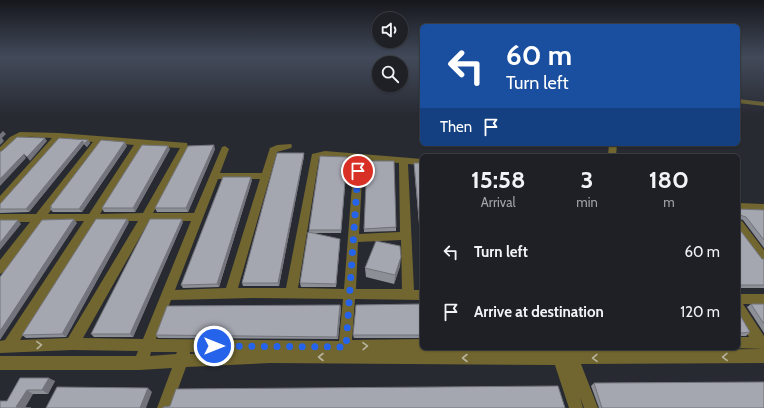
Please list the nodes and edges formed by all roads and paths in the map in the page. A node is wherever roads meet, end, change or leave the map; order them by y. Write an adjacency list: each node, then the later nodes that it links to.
1 (740, 101): 2 (street)
2 (764, 104)
3 (59, 136): 4 (street); 8 (street); 14 (street)
4 (99, 140): 5 (street); 20 (street)
5 (140, 143): 17 (street); 21 (street)
6 (288, 146): 13 (street)
7 (224, 149): 12 (street)
8 (0, 152)
9 (359, 158): 10 (street); 24 (street); 28 (street)
10 (404, 160): 11 (street); 23 (street)
11 (420, 162)
12 (214, 176): 13 (street); 18 (street)
13 (266, 176): 27 (street)
14 (0, 202)
15 (740, 206): 16 (street)
16 (764, 208)
17 (146, 217): 18 (street); 21 (street); 38 (street)
18 (198, 217): 30 (street)
19 (0, 218): 20 (street)
20 (40, 218): 21 (street); 26 (street)
21 (93, 218): 42 (street)
22 (740, 227): 25 (street)
23 (406, 236): 24 (street); 31 (street)
24 (354, 238): 29 (street)
25 (764, 258)
26 (0, 269)
27 (231, 293): 28 (street); 30 (street)
28 (291, 293): 29 (street)
29 (350, 294): 31 (street); 43 (street)
30 (167, 295): 40 (street)
31 (408, 295): 32 (street)
32 (420, 295)
33 (740, 299): 34 (street)
34 (764, 299)
35 (740, 311): 37 (street)
36 (740, 343): 37 (street)
37 (763, 343)
38 (72, 344): 40 (street); 42 (street, one-way to 38)
39 (420, 344): 43 (street, one-way to 39)
40 (148, 346): 41 (street); 49 (street)
41 (185, 346): 43 (street); 48 (street)
42 (4, 347)
43 (345, 352): 44 (street, one-way to 43); 48 (street, one-way to 48)
44 (557, 353): 45 (street); 51 (street)
45 (571, 353): 46 (street, one-way to 45); 52 (street)
46 (764, 356)
47 (0, 362): 49 (street)
48 (181, 362): 49 (street); 50 (street)
49 (140, 363)
50 (164, 408)
51 (576, 408)
52 (591, 408)

